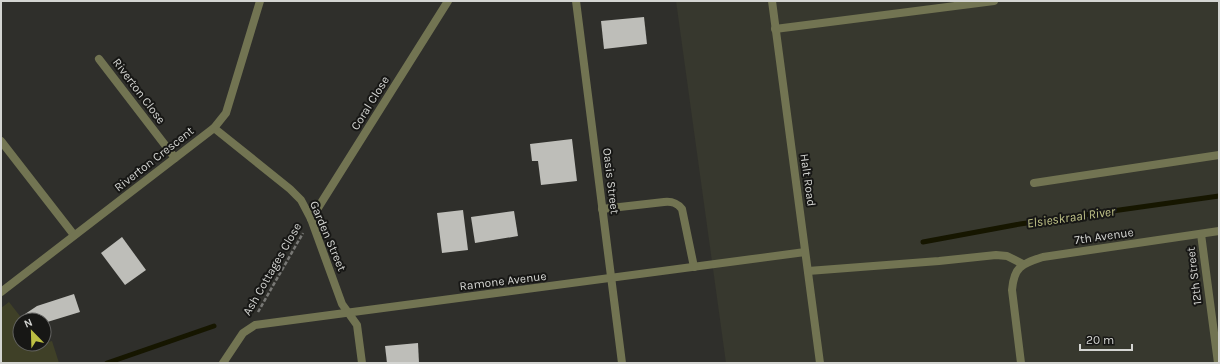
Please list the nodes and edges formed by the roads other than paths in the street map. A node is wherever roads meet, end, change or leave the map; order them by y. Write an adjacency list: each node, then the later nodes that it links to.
1 (260, 1): 8 (street, Riverton Crescent)
2 (448, 1): 14 (street, Coral Close)
3 (576, 1): 13 (street, Oasis Street)
4 (772, 1): 6 (street, Halt Road)
5 (994, 1): 6 (street)
6 (775, 29): 18 (street, Halt Road)
7 (99, 58): 11 (street, Riverton Close)
8 (214, 128): 11 (street, Riverton Crescent); 14 (street, Garden Street)
9 (1, 141): 17 (street)
10 (1219, 155): 12 (street)
11 (175, 158): 17 (street, Riverton Crescent)
12 (1034, 183)
13 (602, 209): 20 (street); 22 (street, Oasis Street)
14 (311, 219): 24 (street, Garden Street)
15 (1219, 231): 16 (street, 7th Avenue)
16 (1202, 234): 19 (street, 7th Avenue); 30 (street, 12th Street)
17 (74, 235): 23 (street, Riverton Crescent)
18 (805, 252): 20 (street, Ramone Avenue); 21 (street, Halt Road)
19 (1023, 264): 21 (street); 29 (street)
20 (694, 268): 22 (street, Ramone Avenue)
21 (808, 271): 28 (street, Halt Road)
22 (611, 279): 24 (street, Ramone Avenue); 27 (street, Oasis Street)
23 (1, 292)
24 (349, 313): 25 (street, Ramone Avenue); 26 (street, Garden Street)
25 (223, 363)
26 (362, 363)
27 (622, 363)
28 (820, 363)
29 (1021, 363)
30 (1218, 363)

